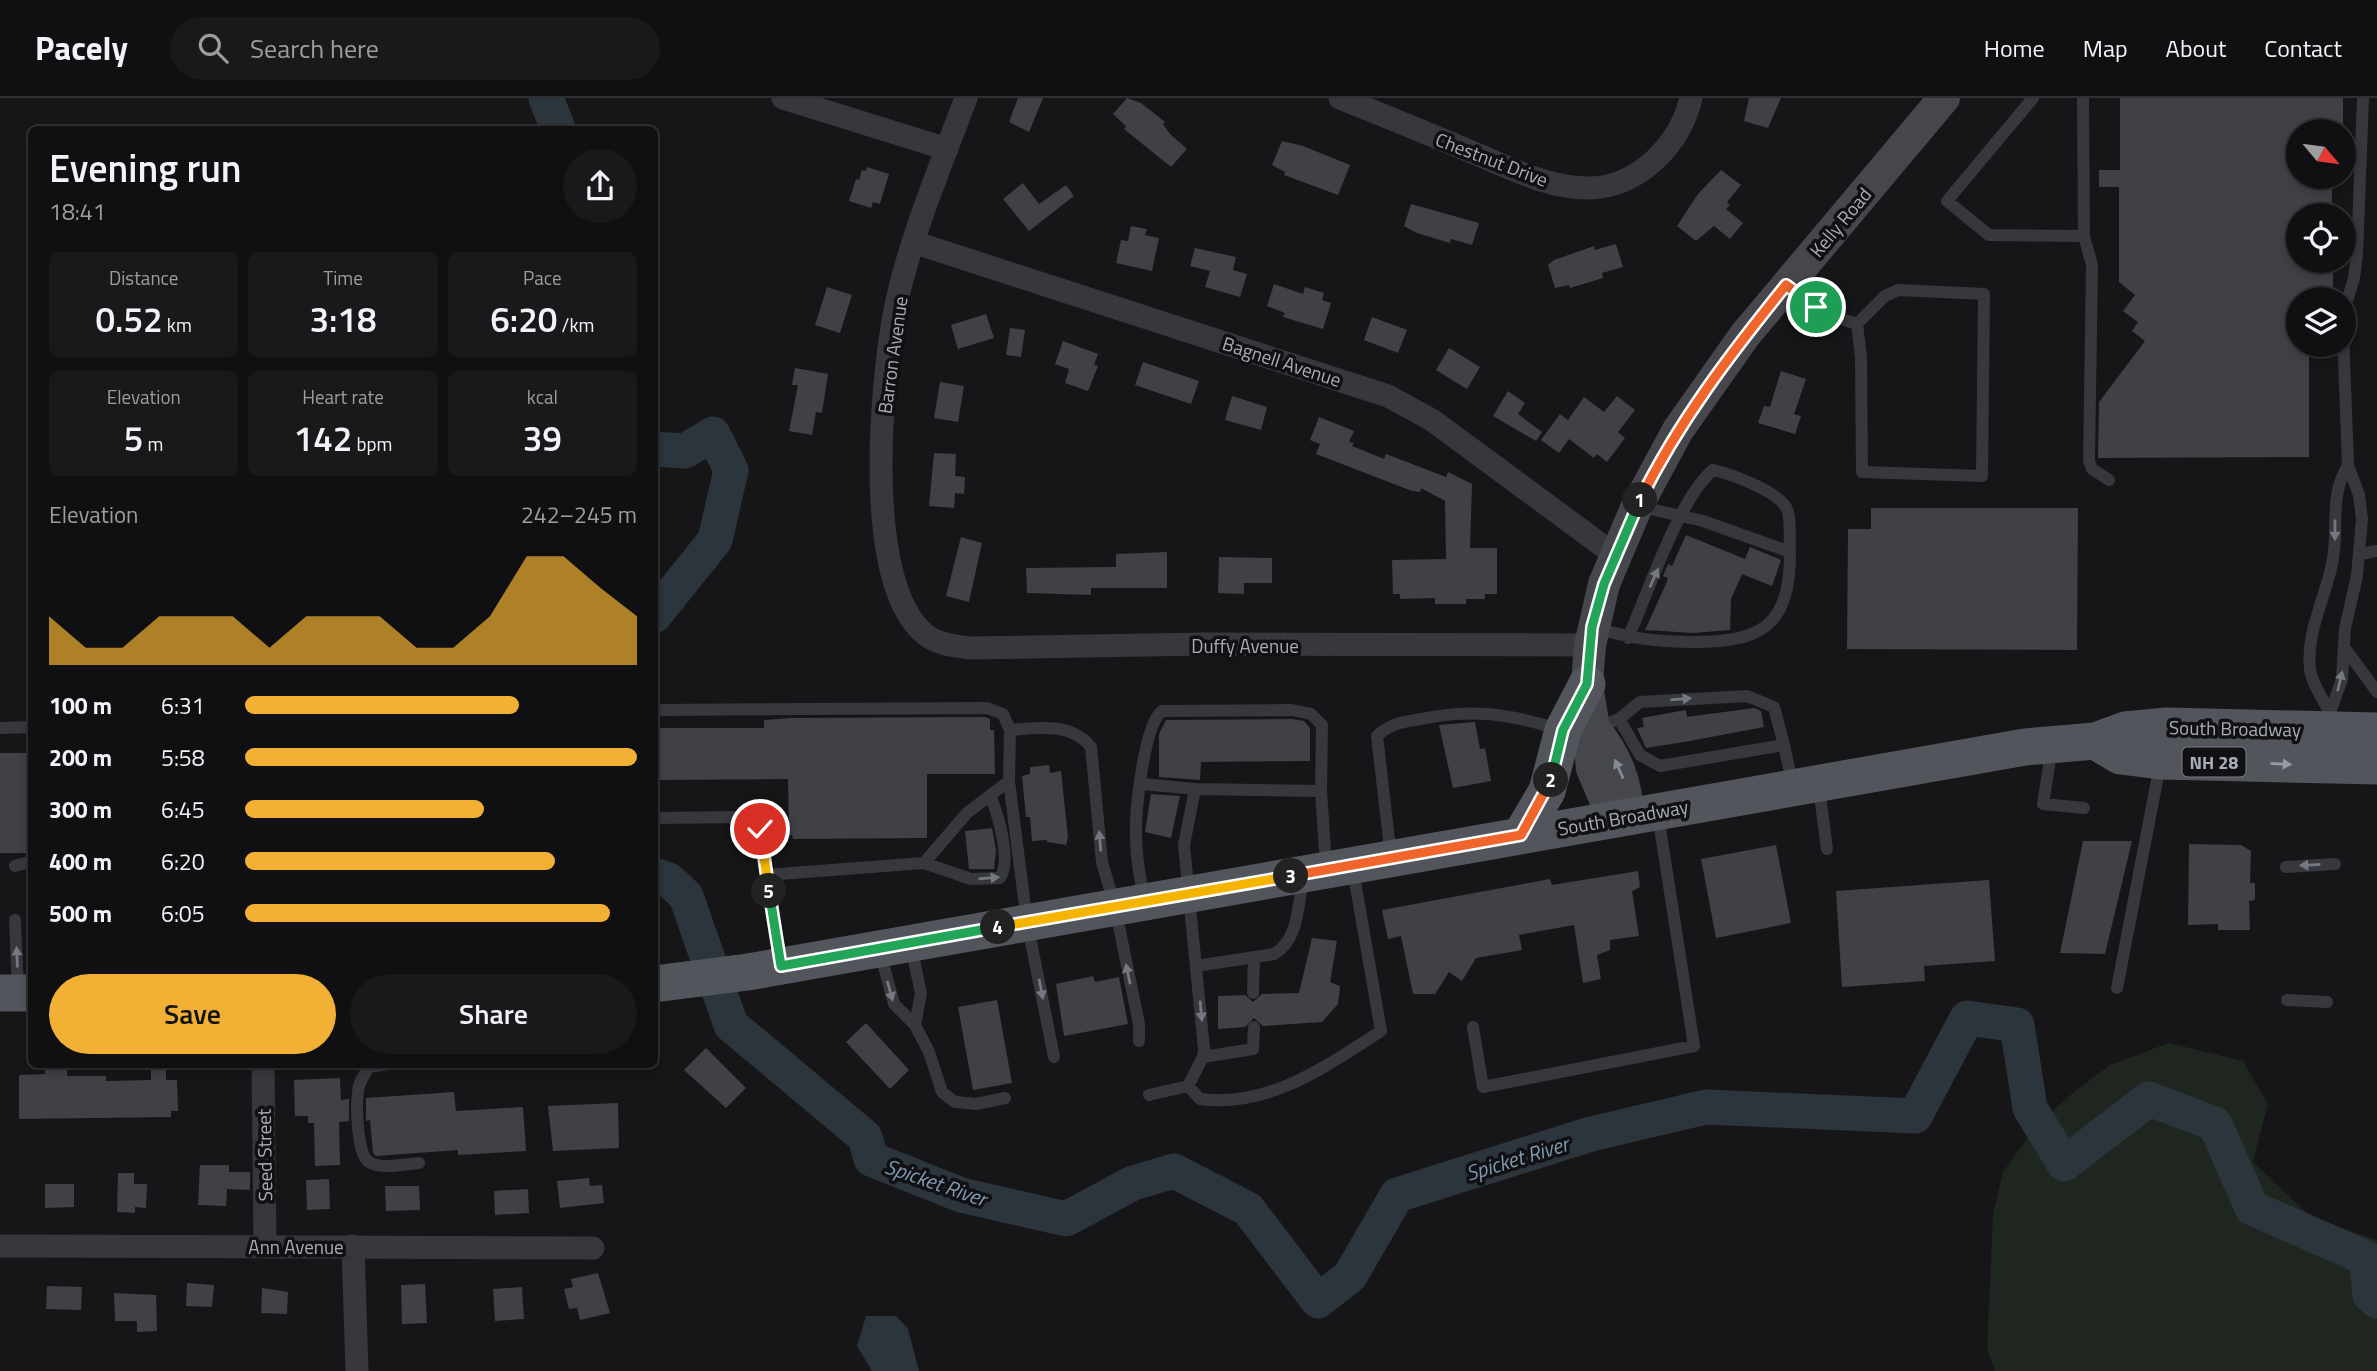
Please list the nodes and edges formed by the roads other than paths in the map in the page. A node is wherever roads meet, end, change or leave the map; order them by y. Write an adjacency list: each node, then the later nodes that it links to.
1 (783, 98): 9 (street)
2 (966, 98): 9 (street, Barron Avenue)
3 (1340, 98): 4 (street, Chestnut Drive)
4 (1691, 98)
5 (2033, 98): 10 (lane)
6 (2083, 98): 10 (lane)
7 (2363, 98): 13 (lane)
8 (1935, 101): 12 (street, Kelly Road)
9 (947, 149): 11 (street, Barron Avenue)
10 (2084, 236): 17 (lane)
11 (912, 243): 23 (street, Bagnell Avenue); 24 (street, Barron Avenue)
12 (1786, 285): 14 (lane); 18 (street, Kelly Road)
13 (2351, 287)
14 (1857, 324): 14 (lane)
15 (2344, 357): 16 (lane)
16 (2348, 464): 22 (lane); 37 (lane, one-way to 37)
17 (2109, 480)
18 (1637, 506): 19 (lane); 23 (street, Kelly Road)
19 (1680, 519): 21 (lane); 21 (lane); 26 (lane, one-way to 19)
20 (2377, 551): 22 (lane)
21 (1790, 552): 26 (lane)
22 (2361, 554): 27 (lane)
23 (1615, 555): 25 (street, Kelly Road)
24 (911, 618): 25 (street, Duffy Avenue)
25 (1591, 636): 26 (lane); 28 (street, Kelly Road)
26 (1628, 638)
27 (2344, 647): 29 (lane); 37 (lane, one-way to 27)
28 (1587, 684): 31 (main road)
29 (2377, 692)
30 (658, 710): 34 (lane)
31 (1592, 726): 39 (lane, one-way to 31); 39 (lane, one-way to 39); 49 (street); 51 (main road); 53 (lane)
32 (28, 727): 33 (lane)
33 (0, 728)
34 (1010, 730): 42 (lane); 62 (lane, one-way to 34)
35 (2377, 731): 37 (main road, South Broadway / NH 28)
36 (2095, 741): 37 (main road, South Broadway / NH 28); 38 (main road, South Broadway / NH 28); 40 (main road, South Broadway / NH 28)
37 (2334, 741): 40 (main road, South Broadway / NH 28, one-way to 37); 41 (main road, South Broadway / NH 28)
38 (2053, 744): 44 (main road, South Broadway / NH 28); 48 (lane)
39 (1784, 745): 44 (lane)
40 (2161, 761): 70 (lane)
41 (2377, 766)
42 (1009, 780): 47 (lane); 64 (lane)
43 (1142, 784): 45 (lane); 46 (lane); 62 (lane)
44 (1806, 786): 49 (main road, South Broadway / NH 28); 52 (lane)
45 (1195, 789): 46 (lane); 61 (lane)
46 (1321, 791): 59 (lane)
47 (991, 797): 55 (lane); 55 (lane, one-way to 47)
48 (2084, 808)
49 (1633, 815): 51 (main road, South Broadway / NH 28); 77 (lane)
50 (658, 818): 60 (lane)
51 (1521, 835): 53 (main road, South Broadway / NH 28)
52 (1827, 849)
53 (1391, 859): 59 (main road, South Broadway / NH 28)
54 (28, 862): 57 (lane)
55 (924, 863): 60 (lane)
56 (2335, 864): 58 (lane, one-way to 58)
57 (15, 866)
58 (2286, 867)
59 (1327, 870): 61 (main road, South Broadway / NH 28); 66 (lane); 83 (lane)
60 (766, 875): 68 (lane)
61 (1187, 894): 62 (main road, South Broadway / NH 28); 67 (lane)
62 (1129, 904): 64 (main road, South Broadway / NH 28); 78 (lane, one-way to 62)
63 (15, 920): 71 (lane, one-way to 63)
64 (1027, 922): 65 (main road, South Broadway / NH 28); 79 (lane, one-way to 79)
65 (894, 946): 68 (main road, South Broadway / NH 28); 75 (lane); 75 (lane, one-way to 75)
66 (1254, 957): 67 (lane); 72 (lane)
67 (1196, 966): 80 (lane, one-way to 80)
68 (765, 969): 69 (main road, South Broadway / NH 28)
69 (658, 984)
70 (2117, 988)
71 (17, 993)
72 (1253, 993)
73 (2287, 1000): 74 (lane)
74 (2327, 1002)
75 (915, 1025): 85 (lane)
76 (1254, 1027): 80 (lane)
77 (1473, 1027)
78 (1139, 1041)
79 (1054, 1057)
80 (1203, 1057): 83 (lane)
81 (263, 1068): 88 (street, Seed Street)
82 (368, 1068): 86 (lane)
83 (1188, 1086): 84 (lane)
84 (1149, 1095)
85 (1005, 1098)
86 (419, 1163)
87 (0, 1245): 88 (street, Ann Avenue)
88 (265, 1246): 89 (street, Ann Avenue)
89 (353, 1246): 90 (street, Ann Avenue); 91 (street)
90 (593, 1248)
91 (357, 1371)

